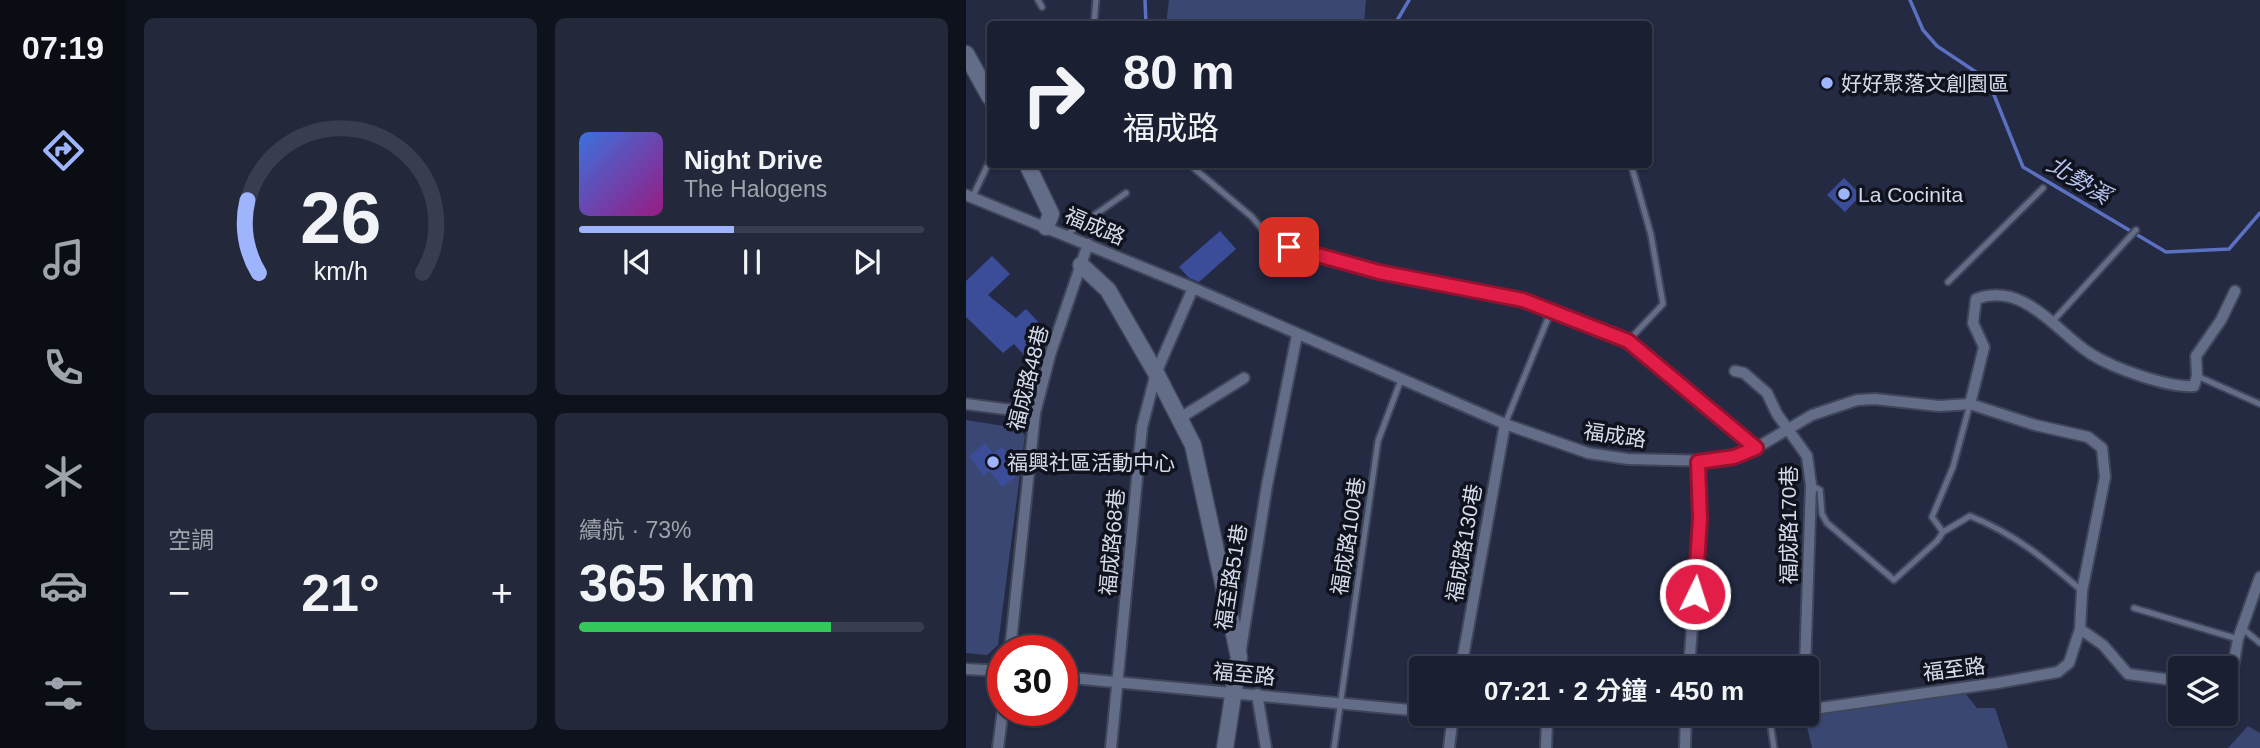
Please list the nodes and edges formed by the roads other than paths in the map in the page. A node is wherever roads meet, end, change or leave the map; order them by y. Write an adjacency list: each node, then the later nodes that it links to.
1 (1038, 0): 3 (lane)
2 (1096, 0): 4 (lane)
3 (1042, 7)
4 (1094, 21)
5 (966, 54): 6 (street)
6 (987, 92)
7 (987, 165): 13 (lane)
8 (1029, 168): 14 (street)
9 (1194, 168): 22 (lane)
10 (1632, 168): 25 (lane)
11 (2043, 188): 19 (lane)
12 (1126, 193): 16 (lane)
13 (969, 197): 14 (street, 福成路)
14 (1046, 227): 16 (street, 福成路)
15 (2136, 230): 23 (lane)
16 (1065, 235): 17 (street, 福成路)
17 (1088, 244): 18 (street, 福成路48巷); 20 (street, 福成路)
18 (1081, 265): 27 (street, 福至路51巷); 34 (street, 福成路48巷)
19 (1948, 282)
20 (1193, 288): 24 (street, 福成路); 27 (street, 福成路68巷)
21 (2235, 291): 28 (street)
22 (1550, 311): 25 (lane); 36 (lane)
23 (2053, 321): 28 (street); 32 (street)
24 (1297, 335): 29 (street, 福成路); 53 (street, 福至路51巷)
25 (1628, 341): 38 (lane)
26 (1735, 371): 37 (street, 福成路170巷)
27 (1156, 373): 35 (street, 福至路51巷); 58 (street, 福成路68巷)
28 (2197, 376): 33 (lane)
29 (1402, 377): 36 (street, 福成路); 61 (lane, 福成路100巷)
30 (1244, 378): 35 (street)
31 (966, 404): 34 (street)
32 (1970, 404): 37 (street, 福成路); 41 (lane); 43 (street, 福成路)
33 (2260, 404)
34 (1035, 413): 47 (street, 福成路48巷)
35 (1180, 418): 53 (street, 福至路51巷)
36 (1505, 424): 39 (street, 福成路); 49 (street, 福成路130巷)
37 (1791, 430): 38 (street, 福成路); 40 (street, 福成路170巷)
38 (1756, 448): 39 (street, 福成路)
39 (1698, 462): 50 (street)
40 (1811, 485): 41 (lane); 51 (street, 福成路170巷)
41 (1942, 531): 43 (lane)
42 (2260, 577): 46 (street)
43 (2082, 591): 45 (street, 福成路)
44 (2134, 608): 46 (lane)
45 (2080, 629): 57 (street); 62 (street, 福至路)
46 (2240, 634): 48 (lane); 52 (street)
47 (1012, 635)
48 (2260, 643)
49 (1463, 656)
50 (1690, 656)
51 (1805, 656)
52 (2236, 656)
53 (1240, 657): 59 (street)
54 (966, 669): 55 (street)
55 (987, 670)
56 (1078, 678): 58 (street, 福至路)
57 (2168, 679)
58 (1119, 682): 59 (street, 福至路); 70 (street, 福成路68巷)
59 (1235, 692): 60 (street, 福至路); 71 (street)
60 (1257, 694): 61 (street, 福至路); 72 (street)
61 (1339, 703): 63 (street, 福至路); 73 (lane, 福成路100巷)
62 (1819, 708)
63 (1409, 710)
64 (1001, 726): 69 (street)
65 (1454, 726): 74 (street)
66 (1547, 726): 75 (street)
67 (1686, 726): 76 (street)
68 (1771, 726): 77 (lane)
69 (998, 748)
70 (1111, 748)
71 (1225, 748)
72 (1266, 748)
73 (1334, 748)
74 (1449, 748)
75 (1546, 748)
76 (1685, 748)
77 (1774, 748)

